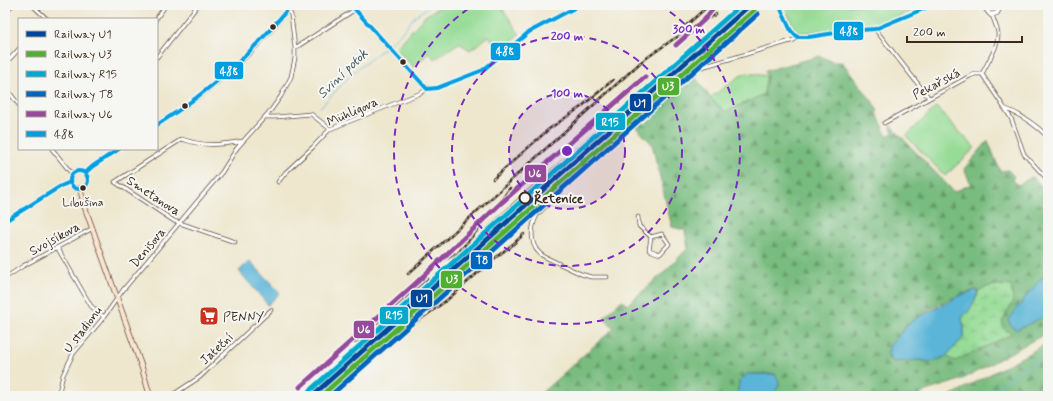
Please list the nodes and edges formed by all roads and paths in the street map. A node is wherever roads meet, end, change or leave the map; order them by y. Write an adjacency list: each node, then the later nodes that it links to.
1 (13, 5): 14 (street)
2 (32, 5): 16 (street)
3 (166, 5): 17 (street)
4 (198, 5): 22 (street)
5 (351, 5): 13 (street)
6 (362, 5): 13 (street)
7 (580, 5): 26 (street)
8 (779, 5): 19 (street)
9 (933, 5): 18 (street)
10 (983, 5): 15 (street)
11 (1002, 5): 15 (street)
12 (290, 7): 20 (street, Denisova); 32 (main road)
13 (356, 9): 20 (street); 26 (street)
14 (5, 11)
15 (992, 15): 24 (street)
16 (46, 18)
17 (157, 18)
18 (875, 29): 19 (street); 27 (street)
19 (797, 37): 51 (street)
20 (295, 48): 30 (street, Denisova)
21 (18, 51): 23 (street)
22 (158, 56)
23 (5, 64)
24 (982, 74): 27 (street, Pekařská); 29 (street)
25 (5, 87): 28 (street)
26 (427, 89): 33 (street, Mühligova)
27 (929, 98): 31 (street, Pekařská)
28 (18, 104)
29 (1004, 108): 34 (street); 40 (street)
30 (265, 117): 33 (street); 35 (street, Denisova)
31 (884, 122)
32 (159, 124)
33 (330, 129): 42 (street, Mühligova)
34 (1048, 137)
35 (243, 141): 46 (street, Denisova); 46 (street, Smetanova)
36 (53, 150): 39 (street)
37 (117, 150): 38 (main road)
38 (85, 173): 39 (main road); 43 (main road)
39 (72, 174): 41 (main road)
40 (1048, 180)
41 (70, 182): 43 (main road); 45 (street)
42 (278, 182)
43 (80, 188): 47 (main road)
44 (638, 217): 48 (street)
45 (5, 221)
46 (179, 223): 49 (street, Smetanova); 53 (street, Denisova)
47 (92, 228): 50 (street, Svojsíkova); 53 (main road)
48 (651, 237): 48 (street)
49 (235, 242)
50 (57, 247): 52 (street, Svojsíkova); 55 (street)
51 (607, 277)
52 (5, 278)
53 (117, 298): 55 (street, U stadionu); 57 (main road)
54 (271, 310): 58 (street, Jateční)
55 (104, 316): 56 (street, U stadionu)
56 (58, 396)
57 (150, 396)
58 (171, 396)

